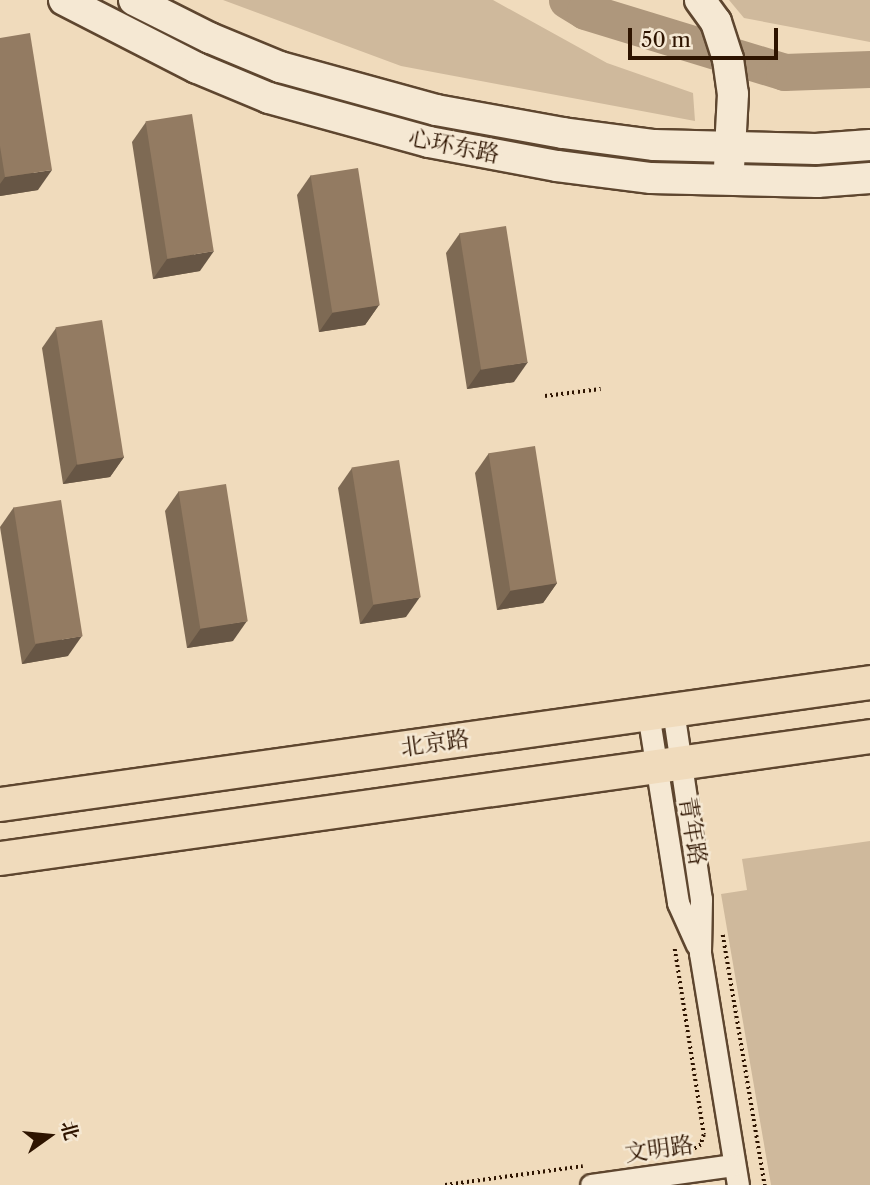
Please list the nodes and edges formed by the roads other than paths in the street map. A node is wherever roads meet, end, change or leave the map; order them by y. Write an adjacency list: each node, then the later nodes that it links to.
1 (64, 0): 7 (main road, 心环东路)
2 (134, 0): 5 (main road, 心环东路)
3 (708, 11): 5 (main road)
4 (870, 145): 5 (main road, 心环东路)
5 (730, 149): 7 (main road)
6 (870, 178): 7 (main road, 心环东路)
7 (728, 182)
8 (870, 682): 9 (main road, 北京路)
9 (660, 711): 11 (street, 青年路); 12 (main road, 北京路)
10 (870, 736): 11 (main road)
11 (668, 764): 13 (main road); 15 (street, 青年路)
12 (0, 804)
13 (0, 858)
14 (593, 1175): 15 (street, 文明路)
15 (736, 1175)

